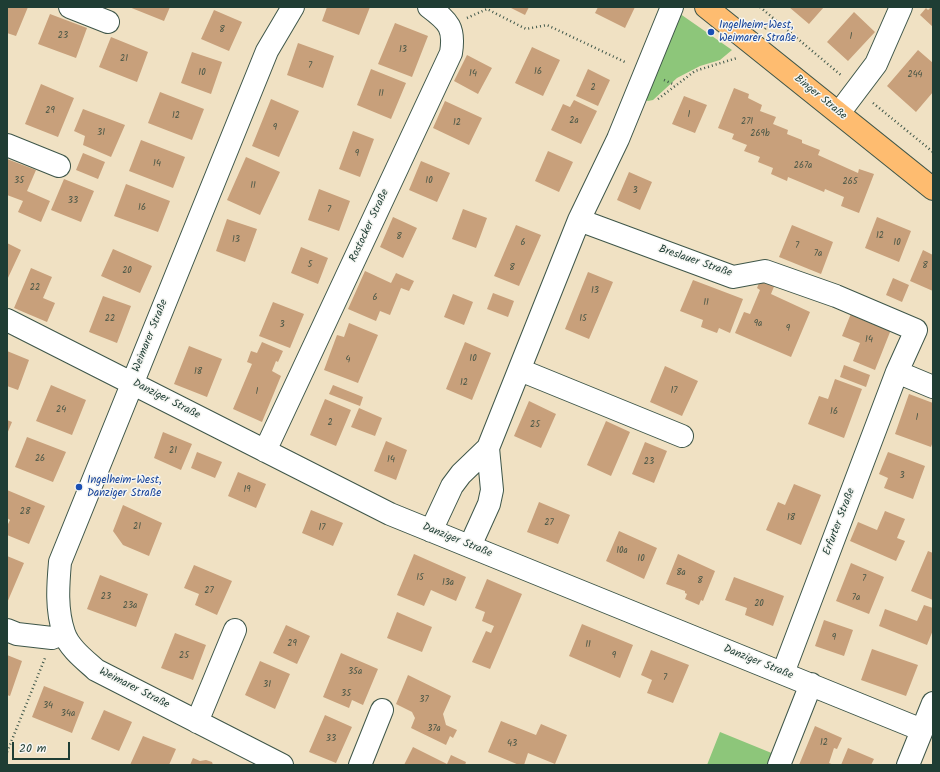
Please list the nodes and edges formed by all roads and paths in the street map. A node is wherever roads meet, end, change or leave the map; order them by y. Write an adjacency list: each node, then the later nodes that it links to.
1 (70, 7): 8 (street)
2 (293, 7): 24 (street, Weimarer Straße)
3 (429, 7): 9 (street)
4 (672, 7): 12 (street)
5 (706, 7): 15 (main road, Binger Straße)
6 (901, 7): 15 (street)
7 (774, 18): 10 (path)
8 (108, 22)
9 (450, 26): 12 (path); 28 (street, Rostocker Straße)
10 (760, 35)
11 (743, 56): 13 (path)
12 (646, 72): 13 (path); 19 (street)
13 (674, 85): 14 (path)
14 (652, 104)
15 (839, 113): 18 (main road, Binger Straße)
16 (7, 145): 17 (street)
17 (59, 166)
18 (933, 189)
19 (579, 220): 20 (street, Breslauer Straße); 22 (street)
20 (836, 296): 23 (street, Erfurter Straße)
21 (7, 320): 24 (street, Danziger Straße)
22 (520, 370): 26 (street); 27 (street)
23 (898, 372): 25 (street); 34 (street, Erfurter Straße)
24 (132, 383): 28 (street, Danziger Straße); 33 (street, Weimarer Straße)
25 (933, 387)
26 (682, 436)
27 (488, 448): 29 (street); 30 (street)
28 (265, 451): 29 (street, Danziger Straße)
29 (431, 531): 30 (street, Danziger Straße)
30 (470, 546): 34 (street, Danziger Straße)
31 (7, 630): 33 (street)
32 (235, 630): 38 (street)
33 (58, 636): 38 (street, Weimarer Straße); 40 (path)
34 (783, 673): 35 (street, Danziger Straße)
35 (811, 684): 39 (street, Danziger Straße); 43 (street)
36 (933, 703): 39 (street)
37 (382, 710): 42 (street)
38 (197, 722): 41 (street, Weimarer Straße)
39 (922, 730): 44 (street)
40 (7, 752)
41 (282, 765)
42 (360, 765)
43 (779, 765)
44 (908, 765)

